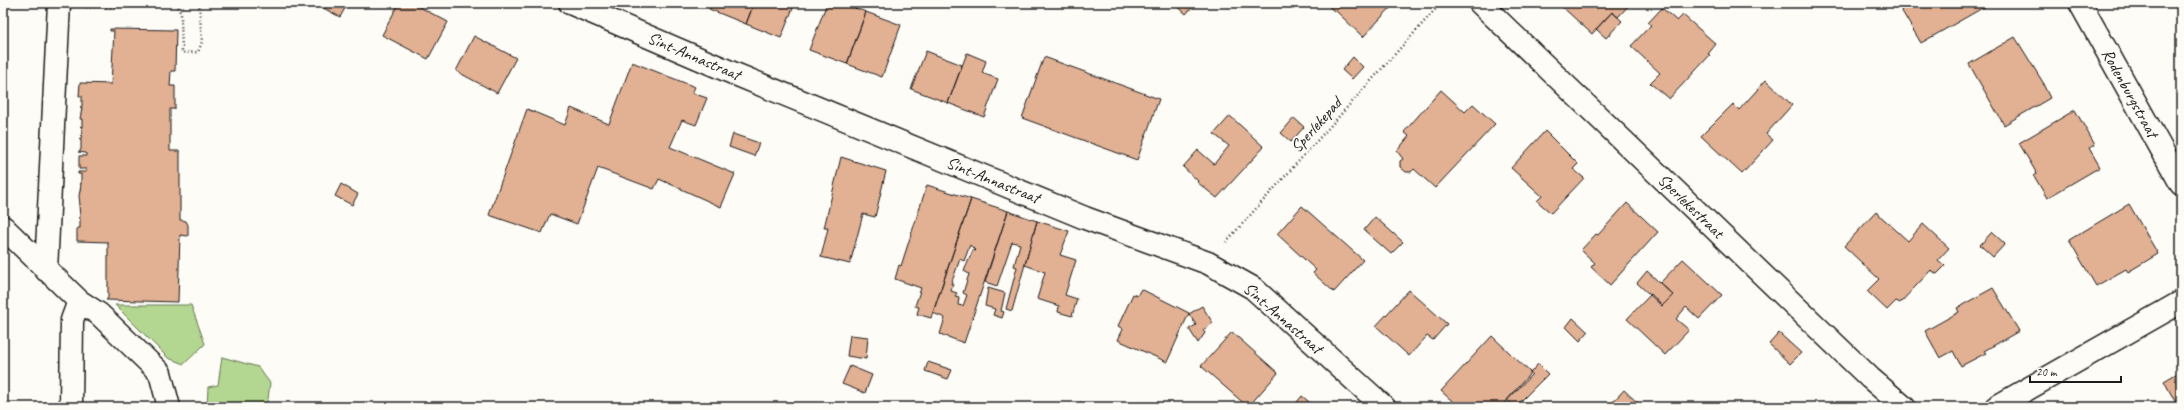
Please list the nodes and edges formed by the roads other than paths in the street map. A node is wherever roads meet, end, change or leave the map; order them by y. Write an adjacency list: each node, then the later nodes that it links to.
1 (570, 3): 12 (street, Sint-Annastraat)
2 (1480, 3): 13 (street, Sperlekestraat)
3 (2080, 3): 5 (street, Rodenburgstraat)
4 (59, 5): 7 (street)
5 (2181, 184)
6 (3, 227): 7 (street)
7 (46, 270): 8 (street)
8 (79, 301): 10 (street); 11 (street)
9 (2181, 302): 14 (street)
10 (71, 407)
11 (169, 407)
12 (1384, 407)
13 (1904, 407)
14 (1996, 407)

